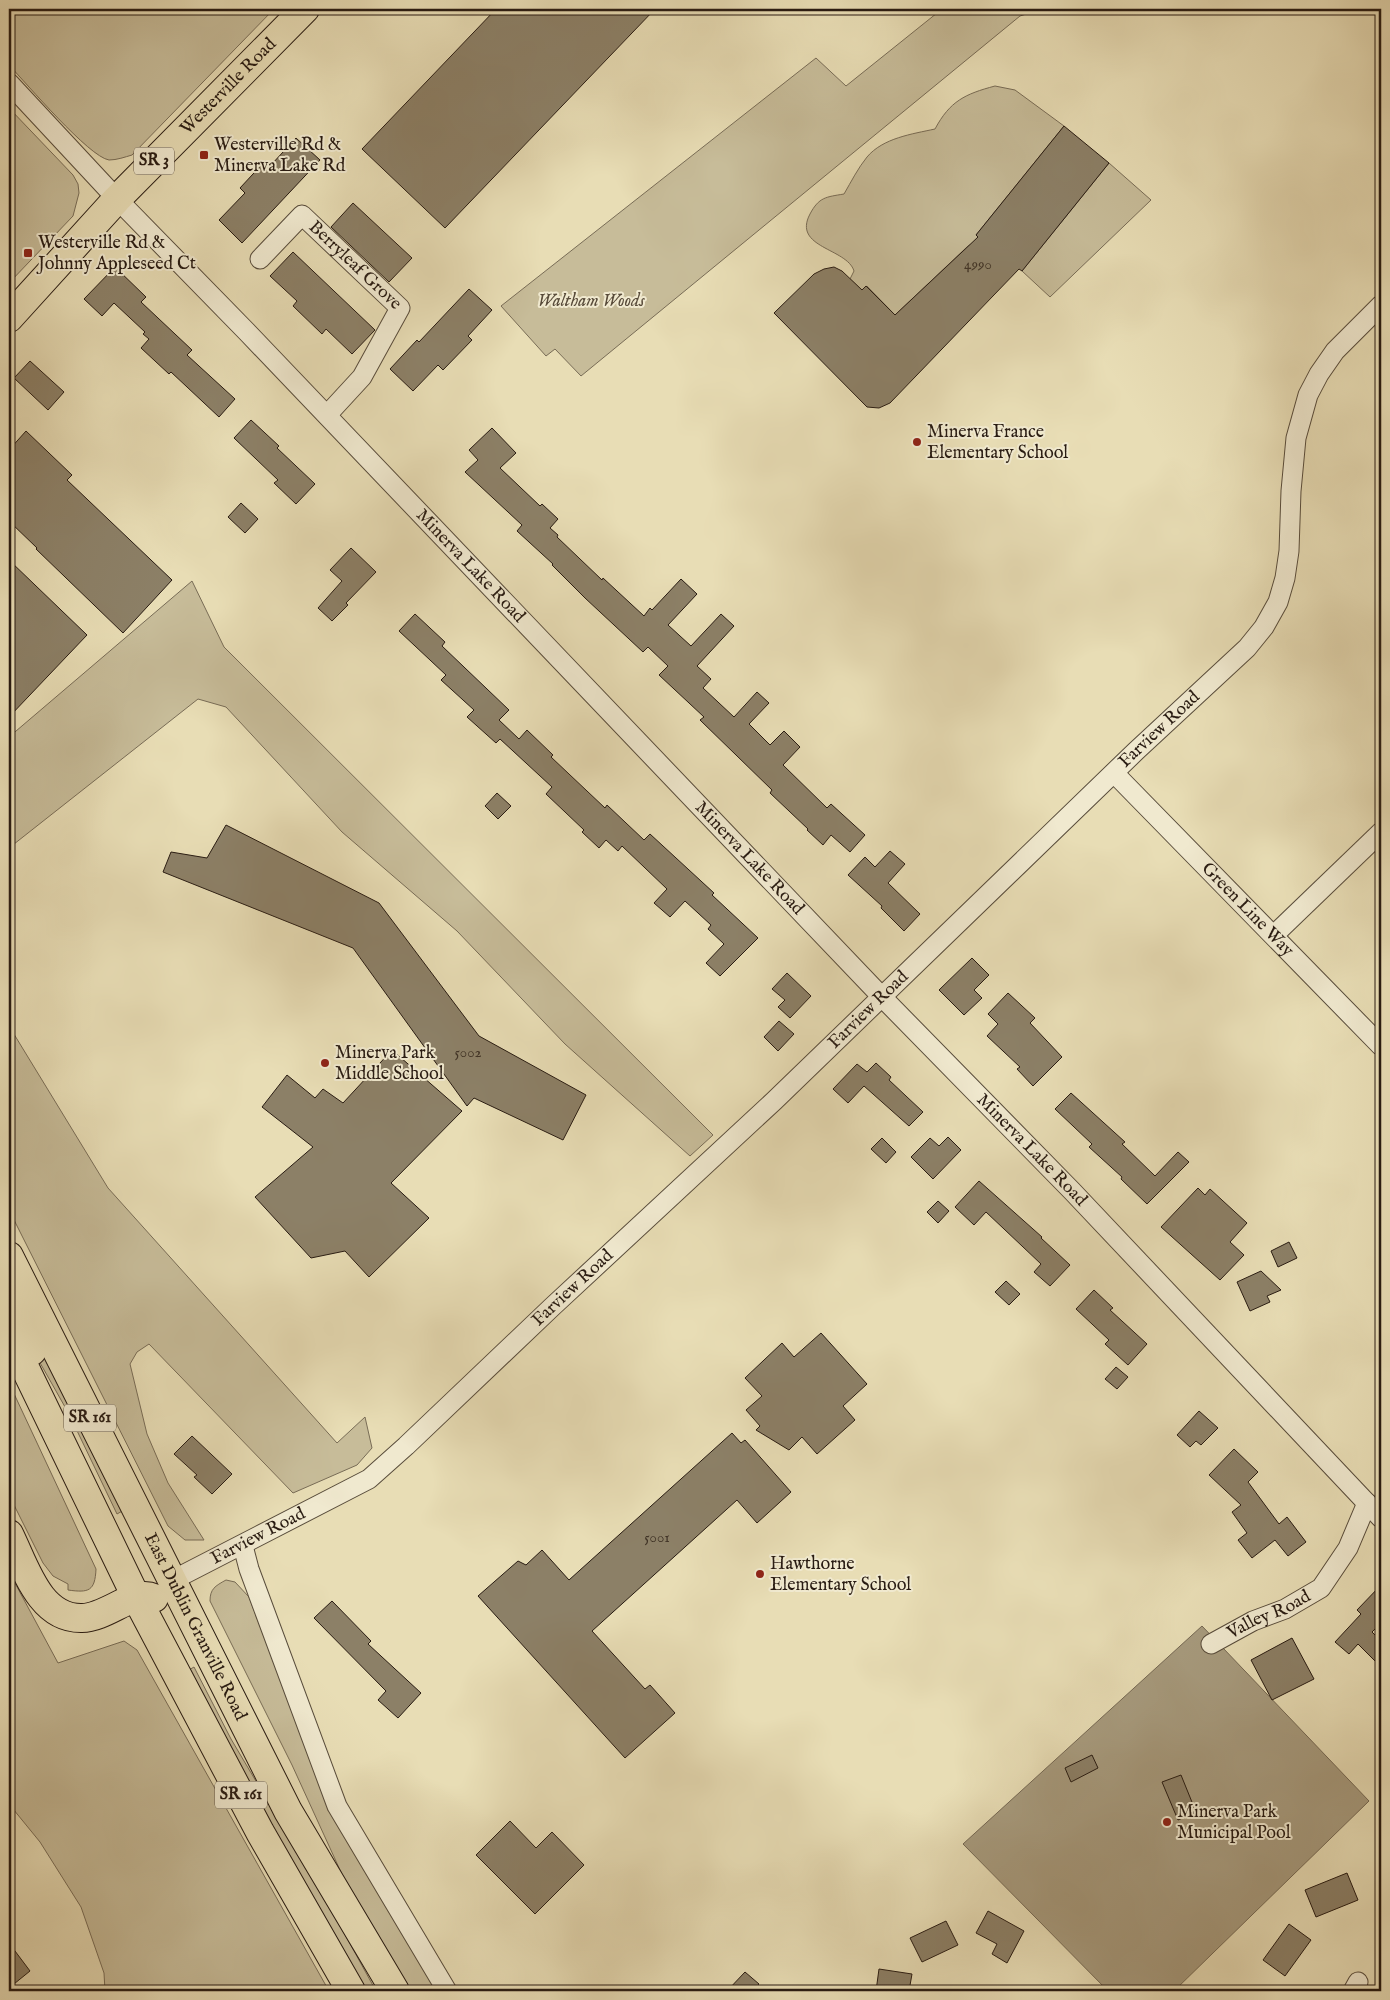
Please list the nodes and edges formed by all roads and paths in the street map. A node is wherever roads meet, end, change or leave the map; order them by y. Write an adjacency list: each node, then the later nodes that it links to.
1 (304, 9): 3 (main road, Westerville Road / SR 3)
2 (9, 83): 3 (street, Minerva Lake Road)
3 (117, 199): 6 (main road, Westerville Road / SR 3); 7 (street, Minerva Lake Road)
4 (260, 259): 7 (street, Berryleaf Grove)
5 (1381, 305): 8 (street, Farview Road)
6 (9, 318)
7 (326, 415): 11 (street, Minerva Lake Road)
8 (1114, 773): 10 (street, Green Line Way); 11 (street, Farview Road)
9 (1381, 832): 10 (street)
10 (1274, 935): 12 (street, Green Line Way)
11 (881, 996): 16 (street, Minerva Lake Road); 19 (street, Farview Road)
12 (1381, 1046)
13 (9, 1256): 20 (main road, East Dublin Granville Road / SR 161)
14 (9, 1303): 20 (main road)
15 (9, 1335): 21 (main road, East Dublin Granville Road / SR 161)
16 (1367, 1503): 17 (street, Minerva Lake Road); 22 (street, Valley Road)
17 (1381, 1518)
18 (9, 1534): 21 (main road)
19 (242, 1546): 20 (street, Farview Road); 26 (street)
20 (171, 1581): 23 (main road, East Dublin Granville Road / SR 161)
21 (136, 1597): 23 (main road); 24 (main road, East Dublin Granville Road / SR 161)
22 (1211, 1644)
23 (275, 1786): 25 (main road, East Dublin Granville Road / SR 161)
24 (350, 1991)
25 (395, 1991)
26 (446, 1991)

